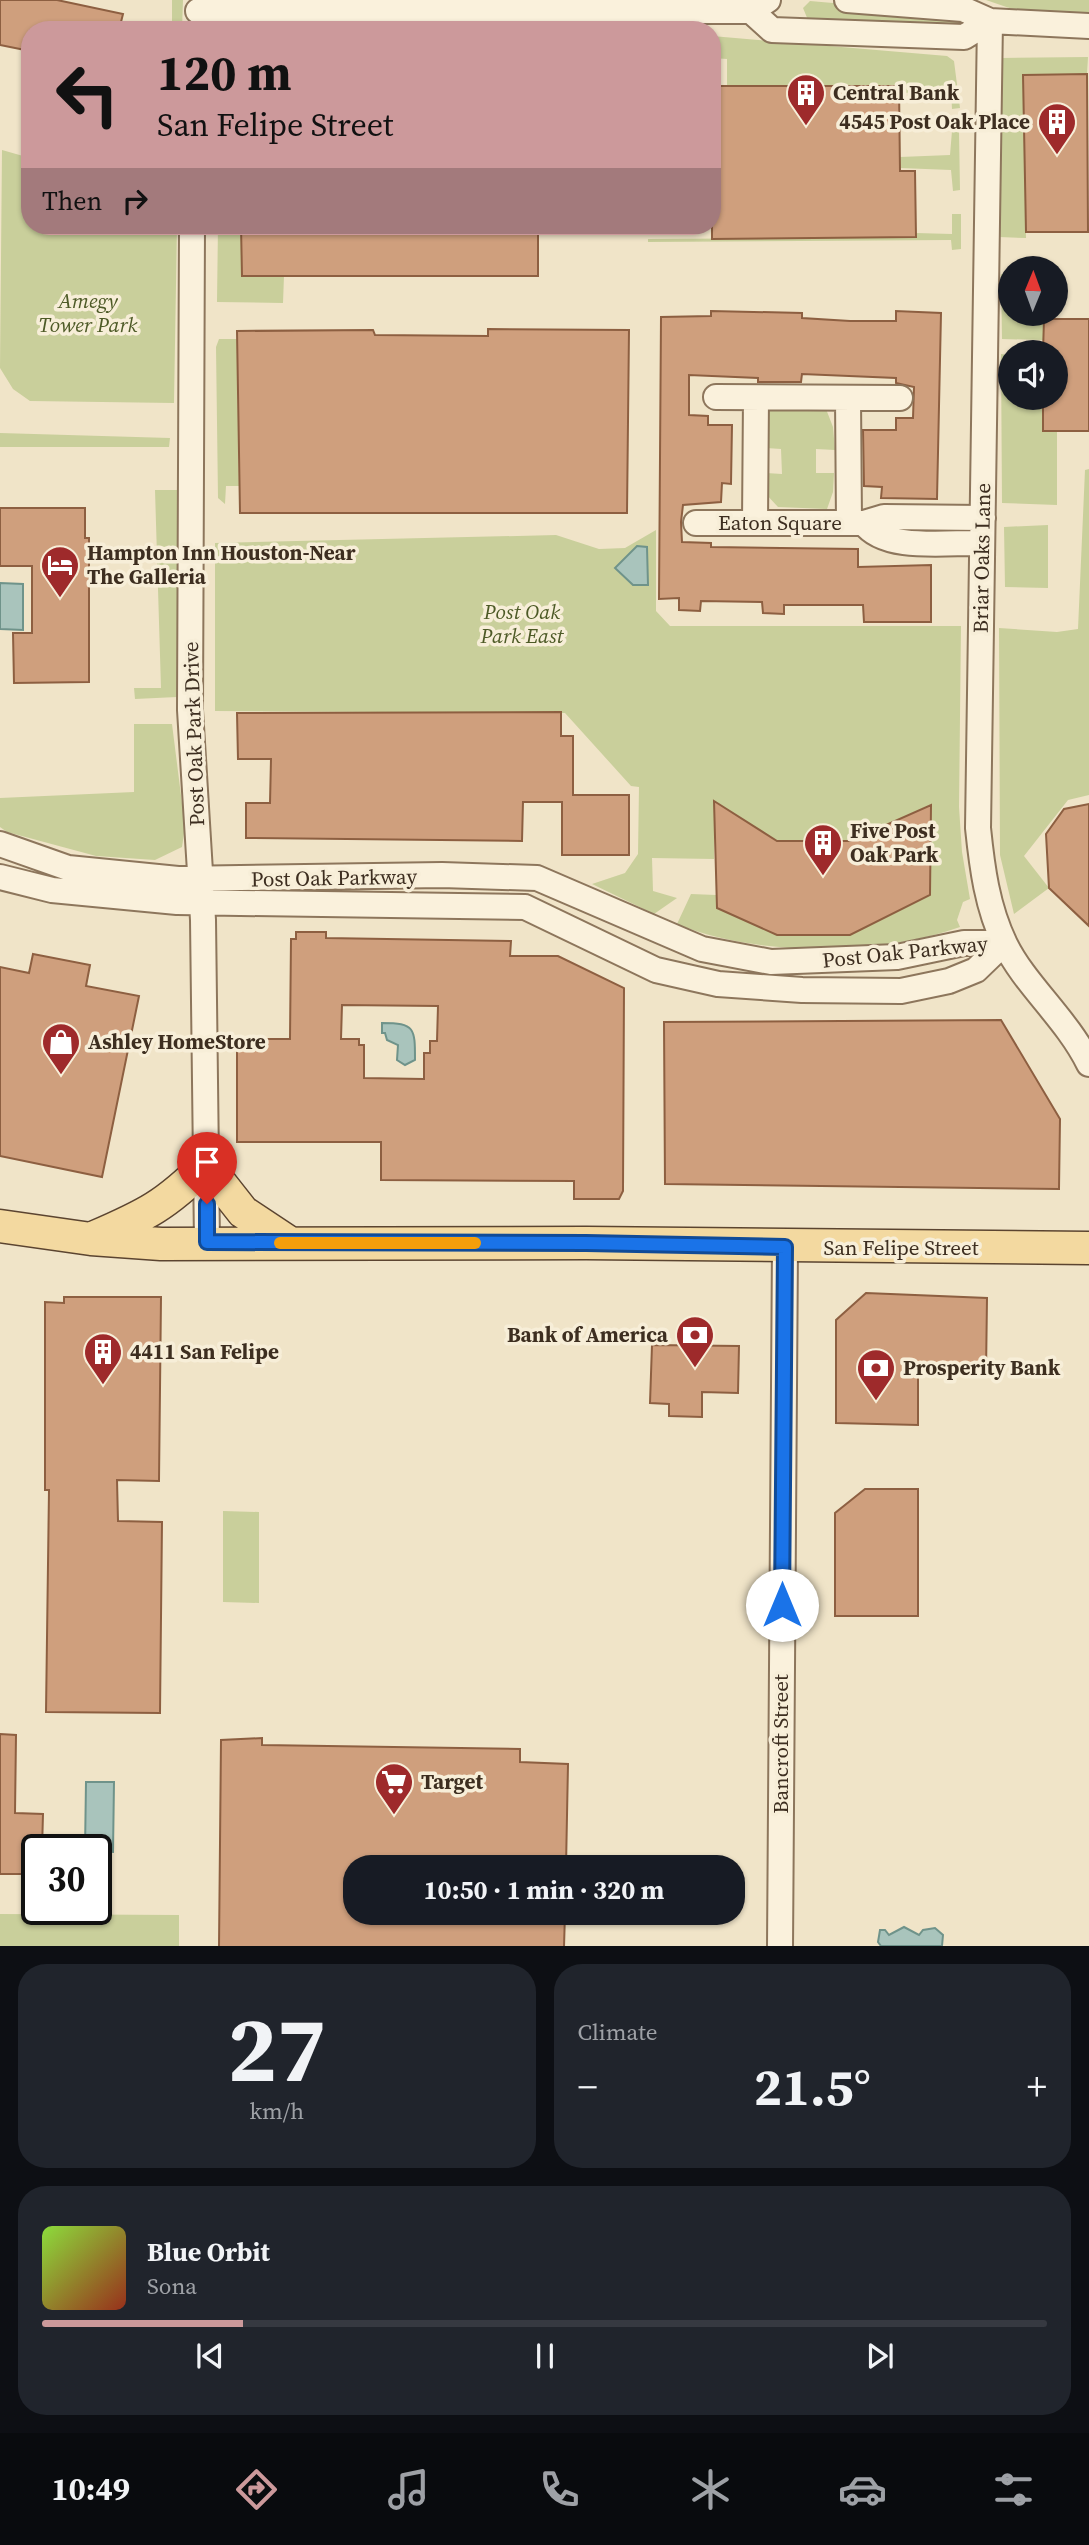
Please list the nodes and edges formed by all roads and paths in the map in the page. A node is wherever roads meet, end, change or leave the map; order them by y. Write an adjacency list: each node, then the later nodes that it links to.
1 (848, 0): 4 (street)
2 (756, 4): 3 (street); 4 (street)
3 (198, 14)
4 (990, 21): 5 (street); 11 (street, Briar Oaks Lane)
5 (1089, 26)
6 (192, 235): 18 (street, Post Oak Park Drive)
7 (716, 397): 8 (street)
8 (755, 398): 9 (street); 12 (street)
9 (848, 398): 10 (street); 13 (street)
10 (900, 398)
11 (983, 518): 13 (street, Eaton Square); 15 (street, Briar Oaks Lane)
12 (755, 522): 13 (street, Eaton Square); 14 (street, Eaton Square)
13 (857, 522): 15 (street, Eaton Square)
14 (696, 523)
15 (982, 543): 19 (street, Briar Oaks Lane)
16 (0, 844): 18 (street, Post Oak Parkway)
17 (0, 877): 18 (street, Post Oak Parkway)
18 (202, 891): 19 (street, Post Oak Parkway); 19 (street, Post Oak Parkway); 21 (street, Post Oak Park Drive)
19 (1004, 943): 20 (street, Briar Oaks Lane)
20 (1089, 1064)
21 (206, 1165): 23 (main road); 24 (street, Post Oak Park Drive); 25 (main road)
22 (0, 1226): 23 (main road, San Felipe Street)
23 (91, 1239): 24 (main road, San Felipe Street)
24 (207, 1242): 25 (main road, San Felipe Street)
25 (290, 1243): 26 (main road, San Felipe Street)
26 (785, 1247): 27 (main road, San Felipe Street); 28 (street, Bancroft Street)
27 (1089, 1248)
28 (780, 1946)

